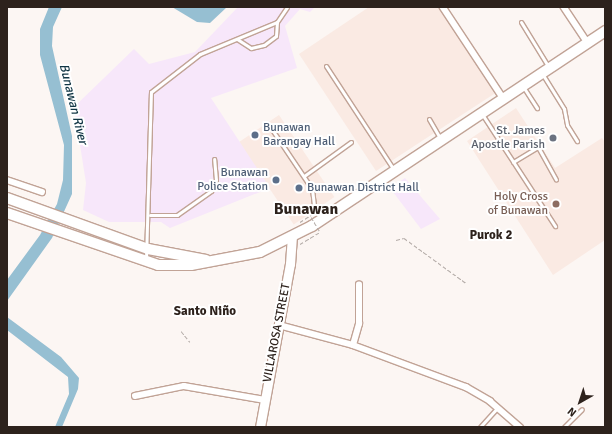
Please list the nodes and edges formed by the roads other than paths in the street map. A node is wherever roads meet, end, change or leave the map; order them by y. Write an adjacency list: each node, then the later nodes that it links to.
1 (287, 7): 4 (lane)
2 (443, 7): 12 (street)
3 (564, 7): 8 (street)
4 (277, 22): 7 (lane); 7 (lane)
5 (521, 22): 10 (lane)
6 (605, 31): 8 (highway)
7 (237, 39): 29 (lane)
8 (588, 43): 10 (highway)
9 (326, 66): 22 (lane)
10 (546, 71): 11 (highway); 18 (lane)
11 (523, 86): 12 (highway); 13 (lane)
12 (504, 99): 14 (highway)
13 (537, 108)
14 (482, 114): 17 (highway); 21 (lane)
15 (429, 119): 17 (lane)
16 (269, 126): 23 (lane)
17 (441, 141): 22 (highway)
18 (577, 141)
19 (351, 142): 23 (lane)
20 (214, 159): 29 (lane)
21 (513, 162): 24 (lane); 31 (lane)
22 (395, 171): 30 (highway)
23 (304, 176): 30 (lane)
24 (556, 179)
25 (7, 180): 26 (street)
26 (42, 192)
27 (7, 198): 33 (highway)
28 (7, 213): 35 (highway)
29 (150, 215): 33 (lane)
30 (320, 215): 32 (highway)
31 (555, 226)
32 (292, 243): 34 (highway); 37 (main road, VILLAROSA STREET)
33 (148, 249): 34 (highway); 35 (lane)
34 (210, 261): 35 (highway)
35 (145, 262)
36 (358, 285): 38 (street)
37 (279, 325): 38 (street); 40 (main road, VILLAROSA STREET)
38 (353, 345): 41 (street)
39 (135, 396): 40 (street)
40 (265, 400): 43 (main road, VILLAROSA STREET)
41 (498, 407): 44 (lane); 45 (street)
42 (582, 409): 46 (lane)
43 (260, 427)
44 (480, 427)
45 (520, 427)
46 (564, 427)

